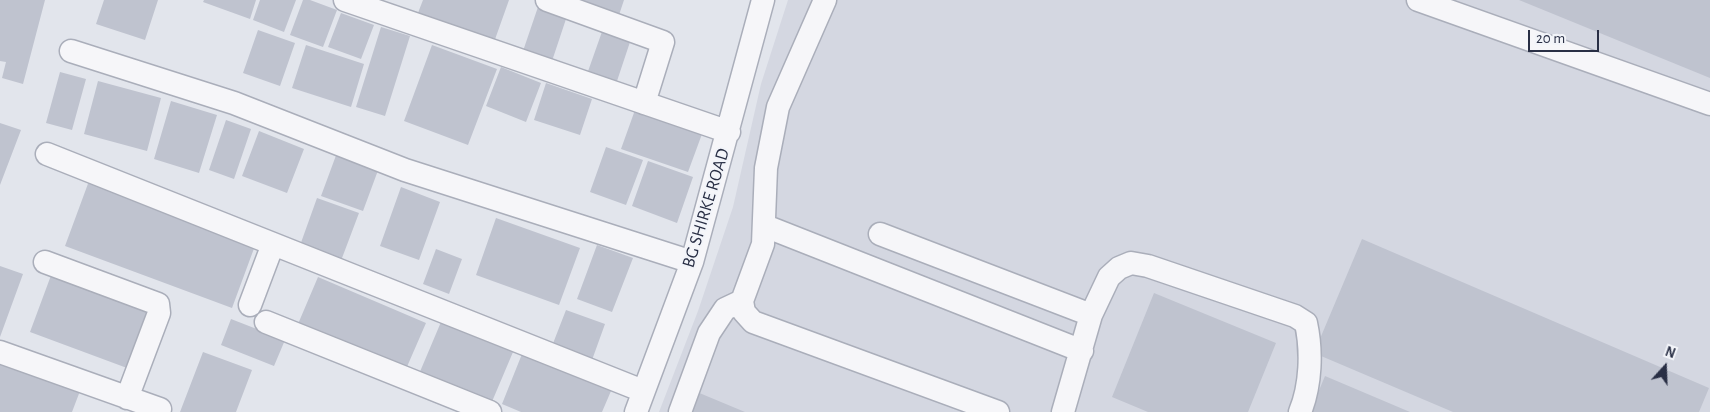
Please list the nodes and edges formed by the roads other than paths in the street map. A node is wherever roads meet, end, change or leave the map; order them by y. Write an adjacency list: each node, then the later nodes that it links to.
1 (345, 0): 6 (street)
2 (546, 0): 8 (street)
3 (763, 0): 10 (street, BG SHIRKE ROAD)
4 (825, 0): 12 (street)
5 (1418, 0): 9 (street)
6 (382, 6): 8 (street)
7 (71, 51): 16 (street)
8 (644, 103): 10 (street)
9 (1710, 104)
10 (729, 132): 16 (street, BG SHIRKE ROAD)
11 (47, 154): 14 (street)
12 (765, 226): 17 (street); 21 (street)
13 (880, 234): 19 (street)
14 (273, 244): 18 (street); 24 (street)
15 (45, 262): 23 (street)
16 (692, 262): 24 (street, BG SHIRKE ROAD)
17 (742, 301): 27 (street); 28 (street)
18 (250, 305)
19 (1091, 315): 21 (street); 30 (street)
20 (266, 322): 26 (street)
21 (1082, 351): 29 (street)
22 (0, 352): 23 (street)
23 (127, 398): 25 (street)
24 (640, 402)
25 (160, 409)
26 (490, 412)
27 (680, 412)
28 (998, 412)
29 (1062, 412)
30 (1300, 412)

